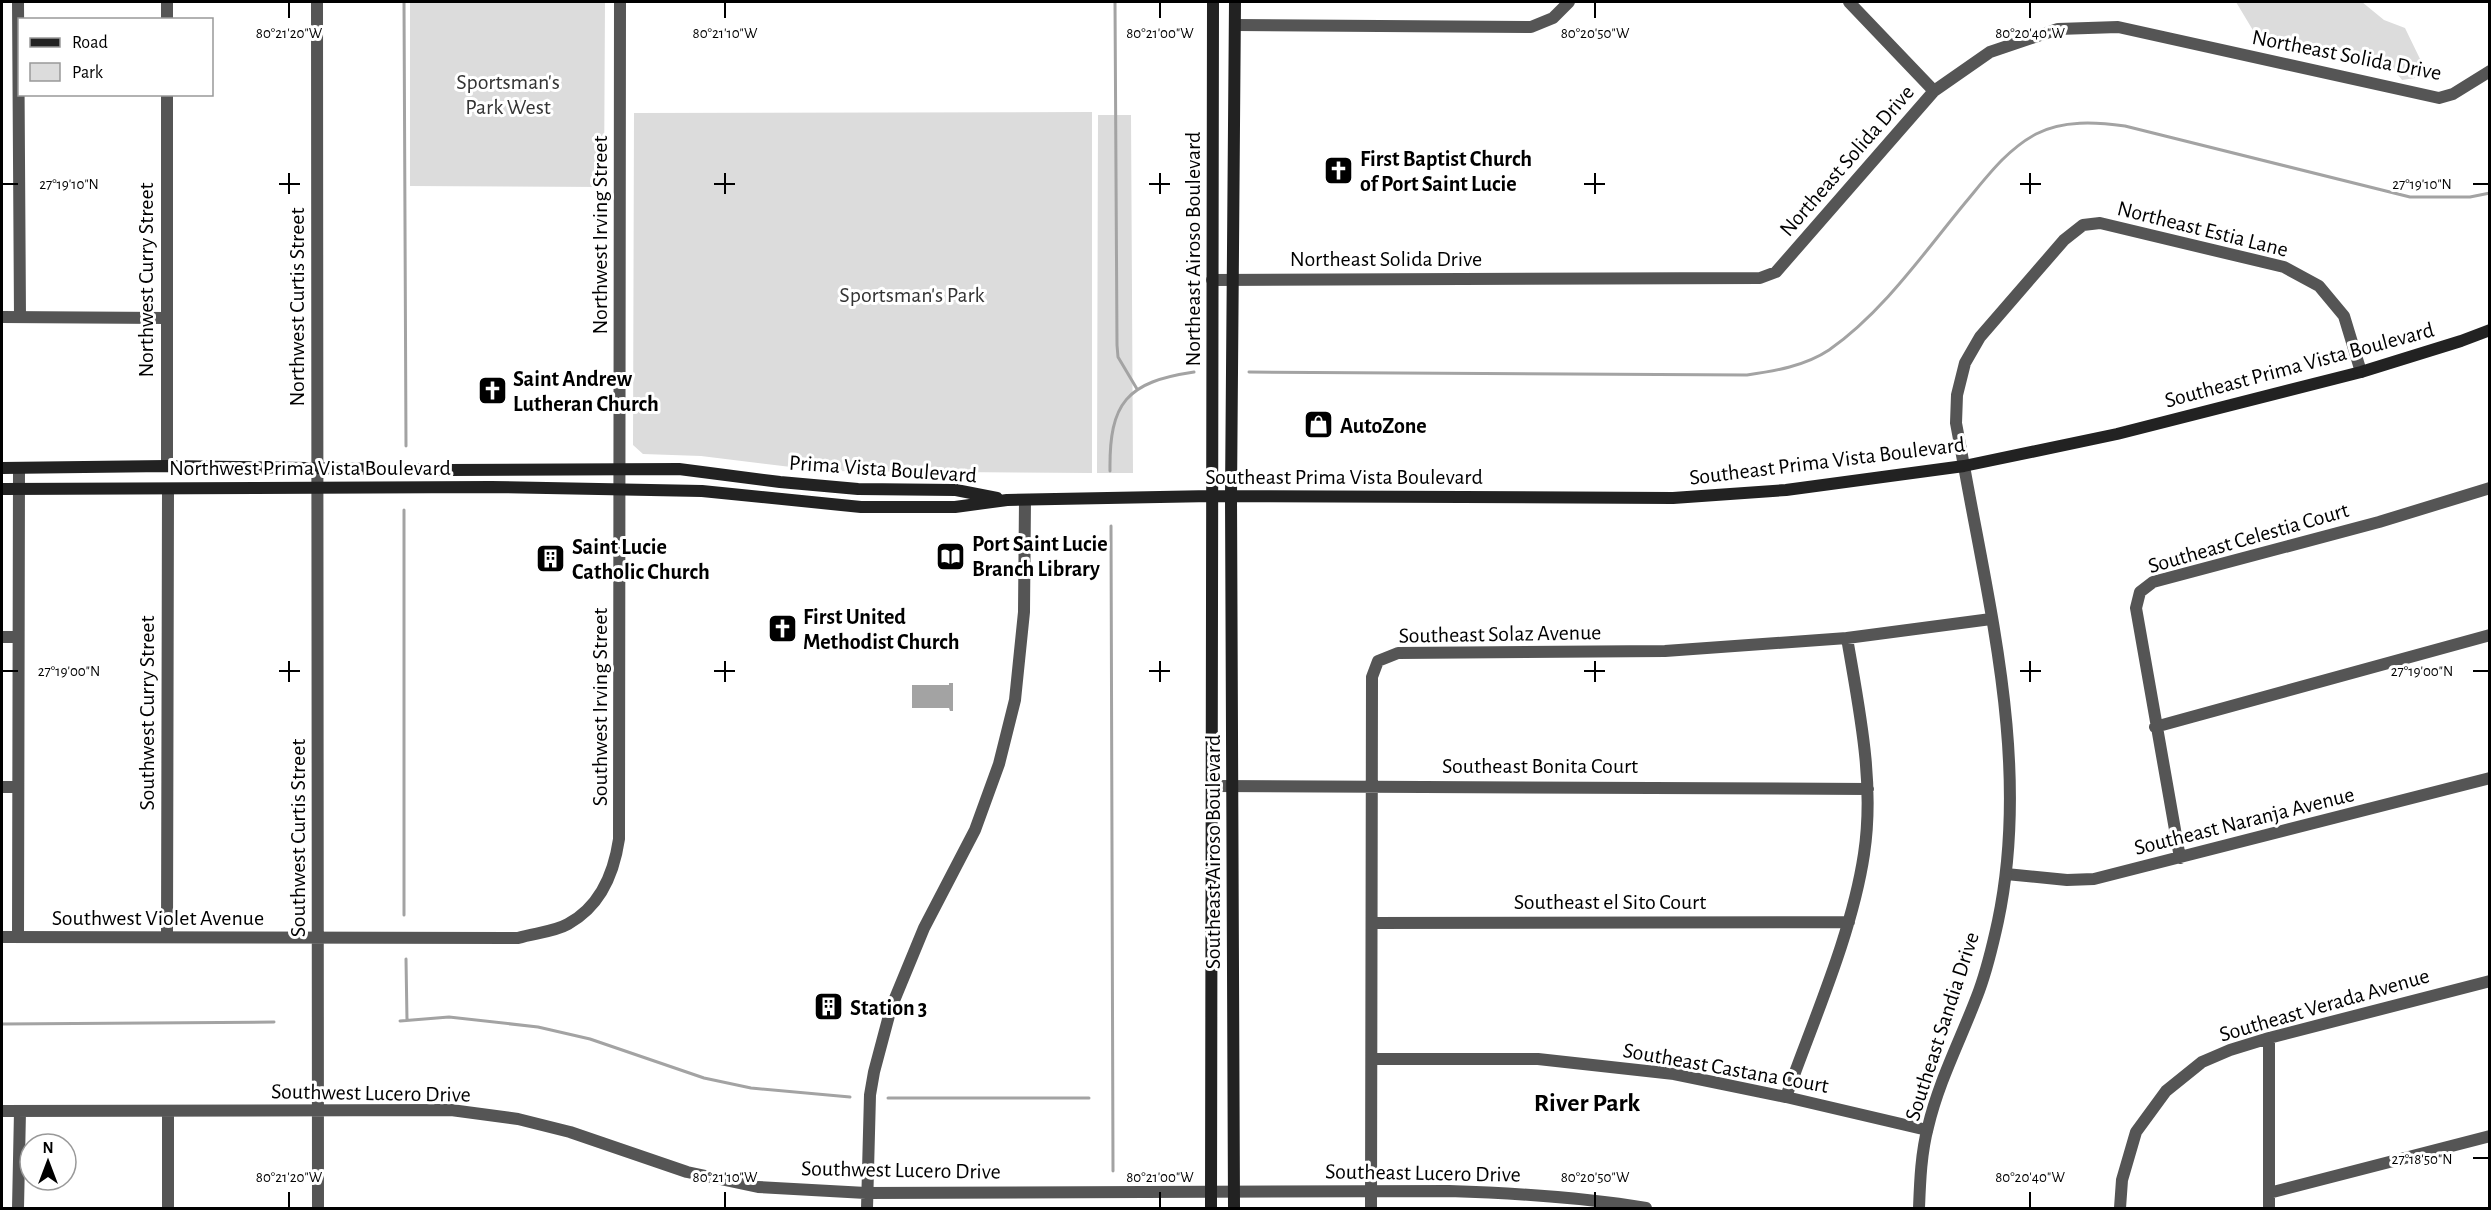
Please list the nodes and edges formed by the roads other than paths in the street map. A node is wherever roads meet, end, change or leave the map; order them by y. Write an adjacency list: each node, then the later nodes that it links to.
1 (18, 2): 9 (street)
2 (167, 2): 10 (street)
3 (317, 2): 27 (street, Northwest Curtis Street)
4 (620, 2): 28 (street, Northwest Irving Street)
5 (1213, 2): 17 (main road, Northeast Airoso Boulevard)
6 (1235, 2): 11 (main road, Northeast Airoso Boulevard)
7 (1569, 2): 11 (street)
8 (1849, 2): 13 (street)
9 (18, 18)
10 (167, 18)
11 (1236, 25): 16 (main road, Northeast Airoso Boulevard)
12 (2490, 71): 13 (street, Northeast Solida Drive)
13 (1934, 91): 16 (street, Northeast Solida Drive)
14 (19, 96): 19 (street)
15 (167, 96): 20 (street, Northwest Curry Street)
16 (1233, 279): 17 (street, Northeast Solida Drive); 36 (main road, Northeast Airoso Boulevard)
17 (1212, 280): 35 (main road, Northeast Airoso Boulevard)
18 (2, 317): 19 (street)
19 (20, 317): 20 (street)
20 (166, 318): 23 (street, Northwest Curry Street)
21 (2490, 330): 22 (main road, Southeast Prima Vista Boulevard)
22 (2361, 372): 24 (main road, Southeast Prima Vista Boulevard); 24 (street, Northeast Estia Lane)
23 (167, 466): 26 (main road, Northwest Prima Vista Boulevard); 27 (main road, Northwest Prima Vista Boulevard)
24 (1964, 466): 36 (main road, Southeast Prima Vista Boulevard); 39 (street, Southeast Sandia Drive)
25 (2, 468): 26 (main road, Northwest Prima Vista Boulevard)
26 (20, 468): 31 (street)
27 (318, 468): 28 (main road, Northwest Prima Vista Boulevard); 32 (street, Southwest Curtis Street)
28 (620, 468): 34 (street, Southwest Irving Street); 37 (main road, Prima Vista Boulevard)
29 (2490, 488): 44 (street, Southeast Celestia Court)
30 (2, 489): 31 (main road, Northwest Prima Vista Boulevard)
31 (19, 489): 33 (main road, Northwest Prima Vista Boulevard); 42 (street)
32 (318, 489): 33 (main road, Northwest Prima Vista Boulevard); 34 (main road, Northwest Prima Vista Boulevard); 60 (street, Southwest Curtis Street)
33 (168, 490): 59 (street, Southwest Curry Street)
34 (620, 490): 37 (main road, Prima Vista Boulevard); 54 (street, Southwest Irving Street)
35 (1212, 496): 36 (main road, Southeast Prima Vista Boulevard); 38 (main road, Southeast Prima Vista Boulevard); 47 (main road, Southeast Airoso Boulevard)
36 (1232, 496): 48 (main road, Southeast Airoso Boulevard)
37 (1007, 500): 38 (main road, Southeast Prima Vista Boulevard)
38 (1025, 500): 76 (street)
39 (1991, 620): 43 (street, Southeast Solaz Avenue); 53 (street, Southeast Sandia Drive)
40 (2490, 635): 44 (street)
41 (2, 637): 42 (street)
42 (17, 637): 50 (street)
43 (1847, 638): 46 (street, Southeast Solaz Avenue); 51 (street)
44 (2156, 727): 52 (street, Southeast Celestia Court)
45 (2490, 778): 52 (street, Southeast Naranja Avenue)
46 (1372, 785): 48 (street, Southeast Bonita Court); 51 (street, Southeast Bonita Court); 55 (street, Southeast Solaz Avenue)
47 (1212, 786): 48 (street, Southeast Bonita Court); 62 (main road, Southeast Airoso Boulevard)
48 (1233, 787): 63 (main road, Southeast Airoso Boulevard)
49 (2, 788): 50 (street)
50 (18, 788): 58 (street)
51 (1868, 789): 56 (street)
52 (2180, 858): 53 (street, Southeast Naranja Avenue)
53 (2006, 874): 71 (street, Southeast Sandia Drive)
54 (594, 904): 60 (street, Southwest Violet Avenue)
55 (1372, 922): 56 (street, Southeast el Sito Court); 65 (street, Southeast Solaz Avenue)
56 (1849, 922): 66 (street)
57 (2, 937): 58 (street, Southwest Violet Avenue)
58 (18, 937): 59 (street, Southwest Violet Avenue)
59 (167, 937): 60 (street, Southwest Violet Avenue)
60 (318, 939): 69 (street, Southwest Curtis Street)
61 (2490, 981): 64 (street, Southeast Verada Avenue)
62 (1212, 993): 63 (main road); 74 (main road, Southeast Airoso Boulevard)
63 (1234, 993): 75 (main road, Southeast Airoso Boulevard)
64 (2269, 1038): 77 (street); 87 (street, Southeast Verada Avenue)
65 (1372, 1059): 66 (street, Southeast Castana Court); 73 (street, Southeast Solaz Avenue)
66 (1786, 1097): 71 (street, Southeast Castana Court)
67 (2, 1111): 68 (street, Southwest Lucero Drive)
68 (20, 1111): 70 (street, Southwest Lucero Drive); 78 (street)
69 (318, 1111): 70 (street, Southwest Lucero Drive); 76 (street, Southwest Lucero Drive); 80 (street, Southwest Curtis Street)
70 (168, 1112): 79 (street)
71 (1927, 1130): 86 (street, Southeast Sandia Drive)
72 (2490, 1136): 77 (street)
73 (1371, 1190): 75 (street, Southeast Lucero Drive); 84 (street, Southeast Solaz Avenue); 85 (street, Southeast Lucero Drive)
74 (1211, 1192): 75 (street, Southwest Lucero Drive); 76 (street, Southwest Lucero Drive); 82 (main road, Southeast Airoso Boulevard)
75 (1234, 1192): 83 (main road, Southeast Airoso Boulevard)
76 (866, 1193): 81 (street)
77 (2269, 1193): 88 (street)
78 (18, 1209)
79 (168, 1209)
80 (318, 1209)
81 (867, 1209)
82 (1211, 1209)
83 (1234, 1209)
84 (1371, 1209)
85 (1646, 1209)
86 (1919, 1209)
87 (2120, 1209)
88 (2269, 1209)

